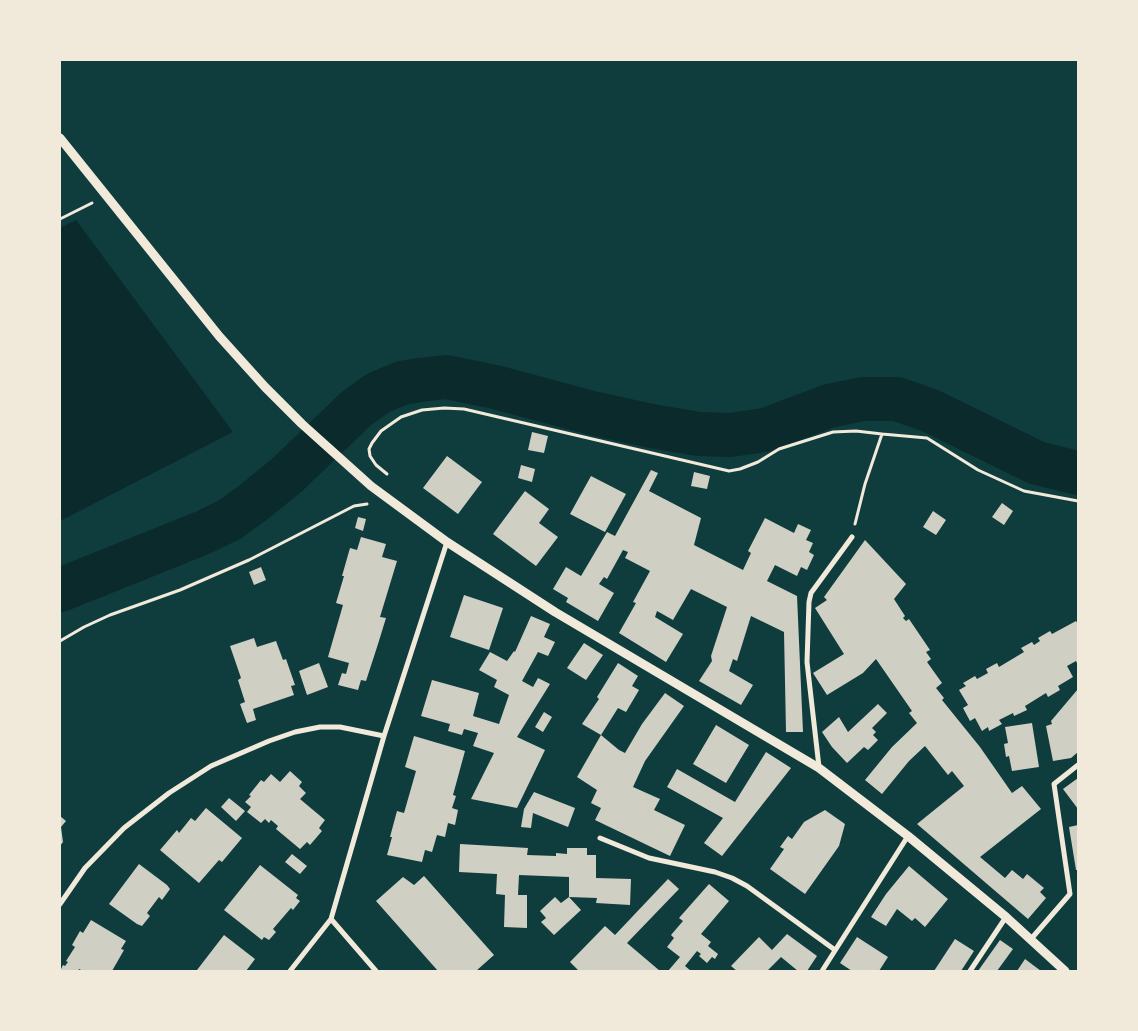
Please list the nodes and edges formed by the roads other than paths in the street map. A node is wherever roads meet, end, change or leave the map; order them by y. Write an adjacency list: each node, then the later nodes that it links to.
1 (60, 138): 3 (street)
2 (852, 537): 6 (street)
3 (448, 542): 4 (street); 6 (street)
4 (384, 736): 9 (street); 11 (street)
5 (1078, 765): 12 (street)
6 (819, 768): 7 (street)
7 (908, 836): 10 (street); 13 (street)
8 (600, 838): 13 (street)
9 (60, 904)
10 (1006, 917): 12 (street); 17 (street)
11 (331, 919): 14 (street); 15 (street)
12 (1031, 939): 18 (street)
13 (835, 950): 16 (street)
14 (290, 971)
15 (376, 971)
16 (822, 971)
17 (970, 971)
18 (1066, 971)

